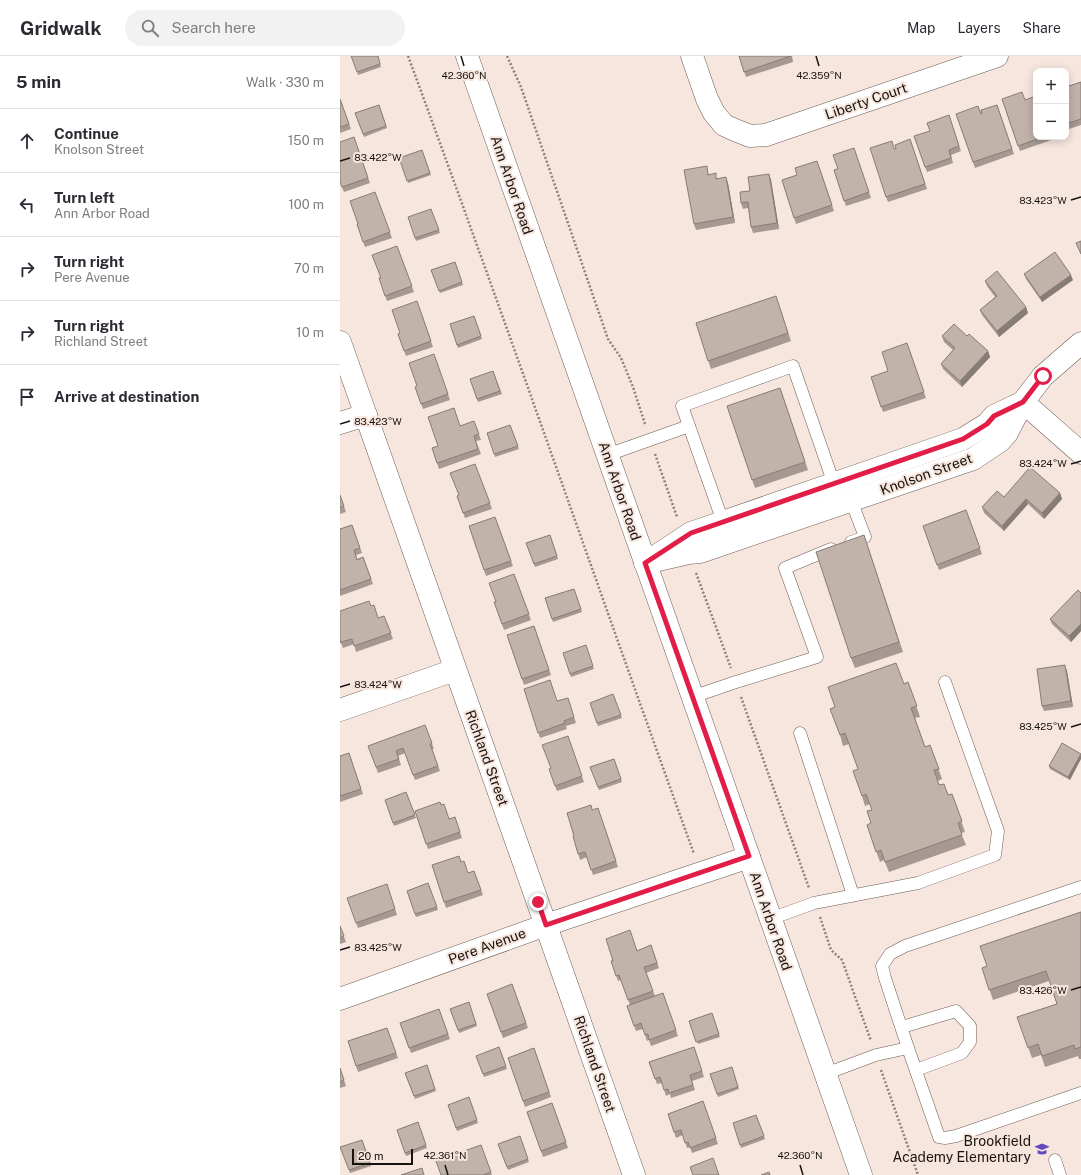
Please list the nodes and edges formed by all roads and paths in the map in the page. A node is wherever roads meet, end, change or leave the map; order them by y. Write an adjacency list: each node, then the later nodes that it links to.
1 (408, 56): 29 (path)
2 (467, 56): 15 (street, Ann Arbor Road)
3 (507, 56): 13 (path)
4 (692, 56): 6 (street, Liberty Court)
5 (997, 56): 6 (street, Liberty Court)
6 (970, 60)
7 (340, 342): 10 (street, Richland Street)
8 (1081, 343): 9 (street, Knolson Street)
9 (1023, 402): 14 (street); 16 (street, Knolson Street); 17 (street, Knolson Street)
10 (366, 415): 11 (street); 22 (street, Richland Street)
11 (340, 424)
12 (689, 426): 13 (lane); 16 (lane); 18 (lane)
13 (650, 440): 15 (lane); 20 (path)
14 (1081, 453)
15 (607, 455): 21 (street, Ann Arbor Road)
16 (839, 482): 17 (street); 18 (street, Knolson Street)
17 (851, 500): 19 (street, Knolson Street); 23 (lane)
18 (721, 522): 19 (street); 20 (street, Knolson Street)
19 (727, 543): 20 (street, Knolson Street)
20 (687, 545): 21 (street, Knolson Street); 23 (path)
21 (645, 563): 25 (street, Ann Arbor Road)
22 (455, 670): 26 (street); 34 (street, Richland Street)
23 (736, 682): 25 (lane); 32 (path)
24 (945, 682): 31 (lane)
25 (692, 696): 28 (street, Ann Arbor Road)
26 (340, 710)
27 (800, 733): 31 (lane)
28 (749, 856): 29 (street, Pere Avenue); 33 (street, Ann Arbor Road)
29 (701, 874): 34 (street, Pere Avenue)
30 (1081, 887): 36 (lane)
31 (853, 896): 32 (lane)
32 (814, 903): 33 (lane); 38 (path)
33 (770, 919): 40 (street, Ann Arbor Road)
34 (546, 925): 35 (street, Pere Avenue); 43 (street, Richland Street)
35 (340, 999)
36 (902, 1027): 37 (lane); 39 (lane)
37 (908, 1048): 38 (lane); 39 (lane)
38 (876, 1055): 40 (lane); 45 (path)
39 (916, 1070): 41 (lane)
40 (825, 1074): 44 (street, Ann Arbor Road)
41 (1081, 1093)
42 (1055, 1160): 46 (lane)
43 (634, 1175)
44 (861, 1175)
45 (918, 1175)
46 (1060, 1175)

